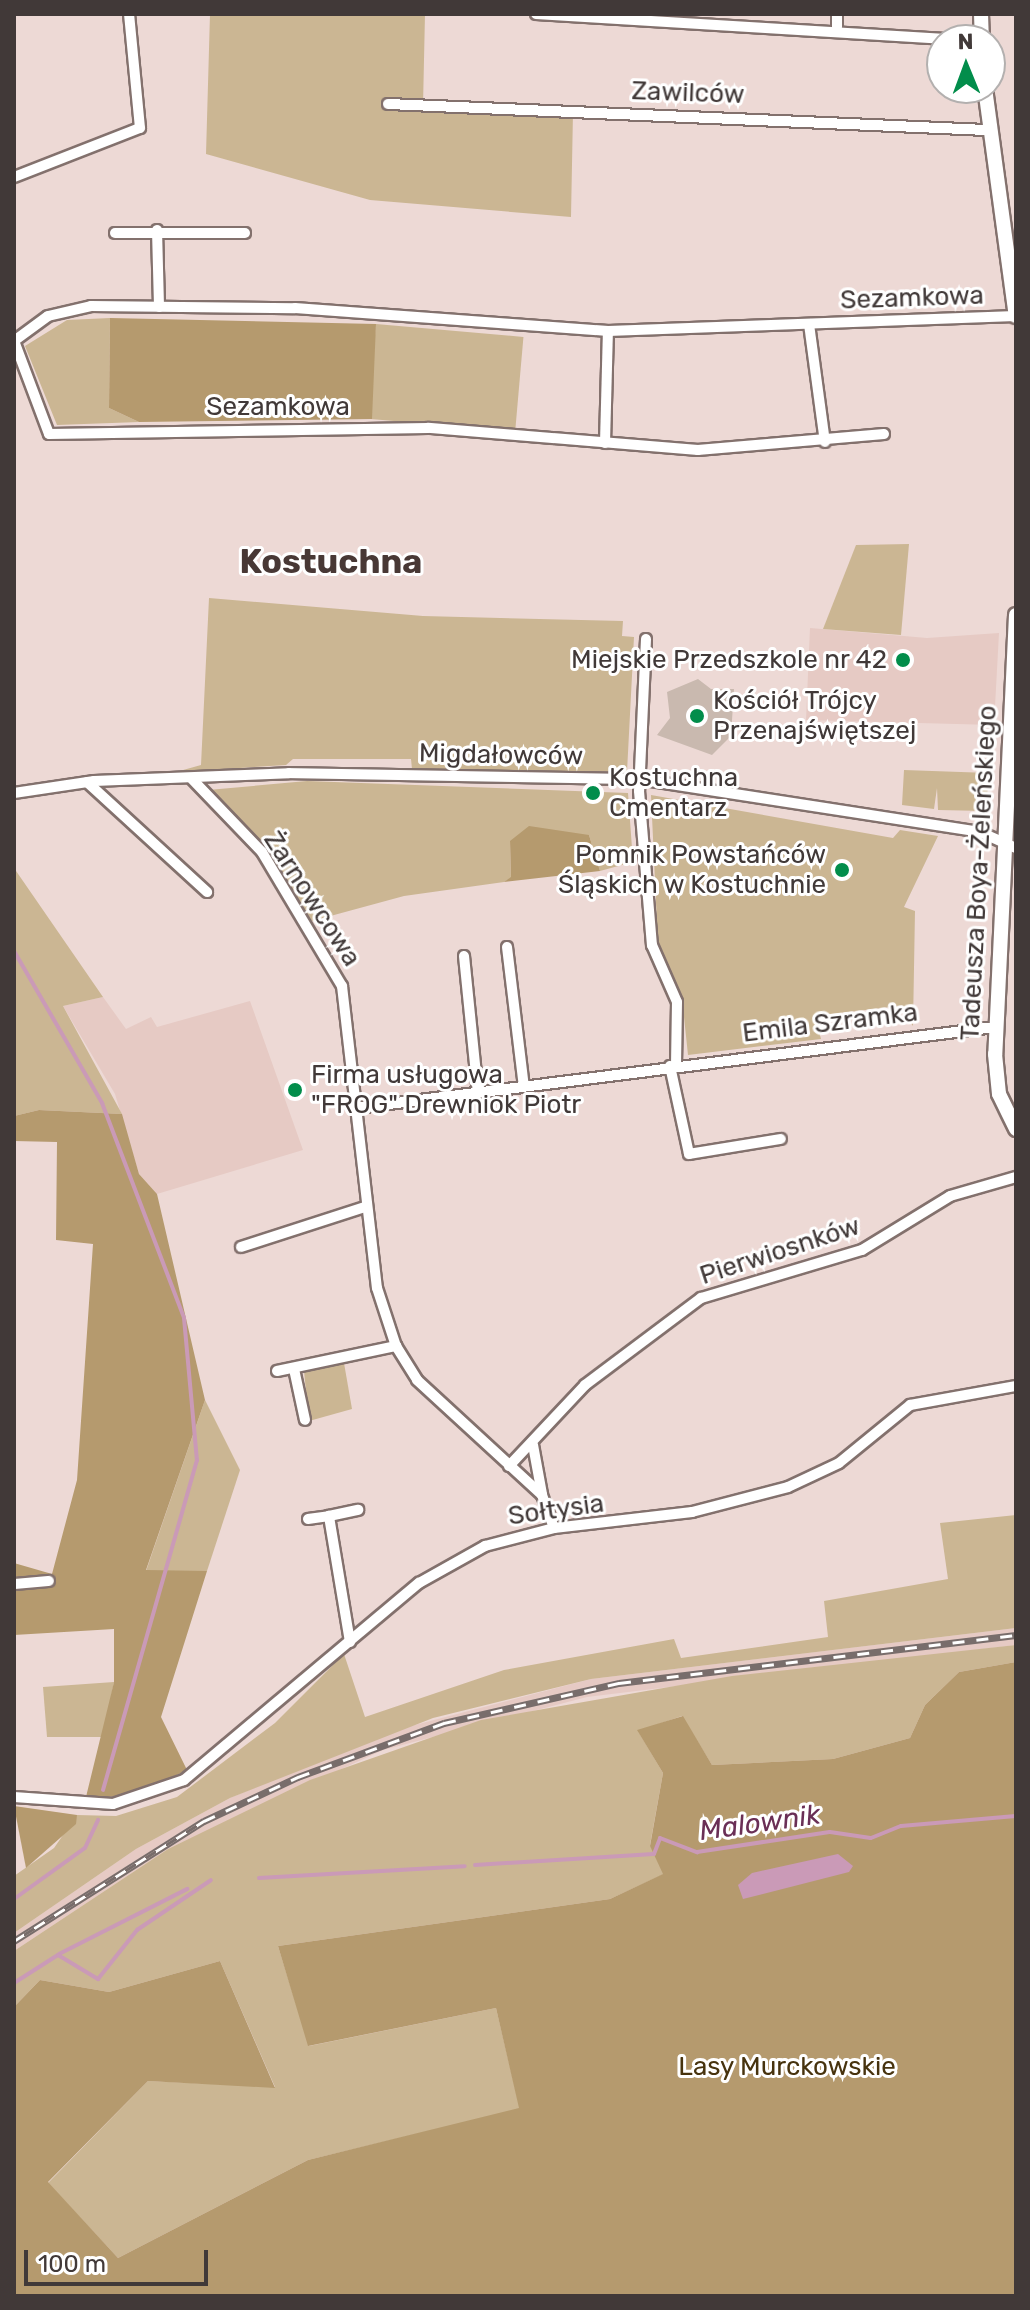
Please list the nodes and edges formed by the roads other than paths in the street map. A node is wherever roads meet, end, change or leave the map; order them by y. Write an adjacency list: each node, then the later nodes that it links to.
1 (129, 14): 9 (street)
2 (536, 14): 4 (street)
3 (837, 14): 4 (street)
4 (837, 27): 5 (street)
5 (926, 36)
6 (388, 104): 8 (street, Zawilców)
7 (986, 104): 8 (street)
8 (987, 130): 14 (street)
9 (14, 177)
10 (157, 230): 11 (street); 12 (street); 13 (street)
11 (115, 233)
12 (245, 233)
13 (159, 307): 16 (street, Sezamkowa); 17 (street, Sezamkowa)
14 (1016, 316): 15 (street, Sezamkowa)
15 (809, 324): 16 (street, Sezamkowa); 19 (street, Sezamkowa)
16 (608, 331): 20 (street)
17 (14, 341): 20 (street, Sezamkowa)
18 (884, 434): 19 (street, Sezamkowa)
19 (825, 442): 20 (street, Sezamkowa)
20 (605, 443)
21 (1016, 615): 27 (street, Tadeusza Boya-Żeleńskiego)
22 (646, 639): 24 (street)
23 (192, 779): 24 (street, Migdałowców); 25 (street, Migdałowców); 35 (street, Żarnowcowa)
24 (638, 779): 27 (street, Migdałowców); 32 (street)
25 (87, 782): 26 (street, Migdałowców); 28 (street)
26 (14, 793)
27 (1010, 844): 31 (street, Tadeusza Boya-Żeleńskiego)
28 (207, 892)
29 (507, 947): 33 (street)
30 (464, 956): 34 (street)
31 (995, 1027): 32 (street, Emila Szramka); 36 (street, Tadeusza Boya-Żeleńskiego)
32 (673, 1065): 33 (street, Emila Szramka); 37 (street)
33 (524, 1087): 34 (street, Emila Szramka)
34 (478, 1093): 35 (street, Emila Szramka)
35 (357, 1108): 39 (street, Żarnowcowa)
36 (1016, 1129)
37 (781, 1139)
38 (1016, 1177): 46 (street, Pierwiosnków)
39 (365, 1207): 40 (street); 41 (street, Żarnowcowa)
40 (241, 1247)
41 (396, 1346): 42 (street); 47 (street, Żarnowcowa)
42 (294, 1369): 43 (street); 45 (street)
43 (277, 1371)
44 (1016, 1386): 52 (street, Sołtysia)
45 (305, 1420)
46 (533, 1445): 47 (street, Pierwiosnków); 48 (street)
47 (509, 1466): 48 (street, Żarnowcowa)
48 (542, 1495): 52 (street, Żarnowcowa)
49 (358, 1510): 50 (street)
50 (329, 1516): 51 (street); 55 (street)
51 (308, 1519)
52 (554, 1528): 55 (street, Sołtysia)
53 (49, 1581): 54 (street)
54 (14, 1584)
55 (350, 1642): 56 (street, Sołtysia)
56 (14, 1797)

